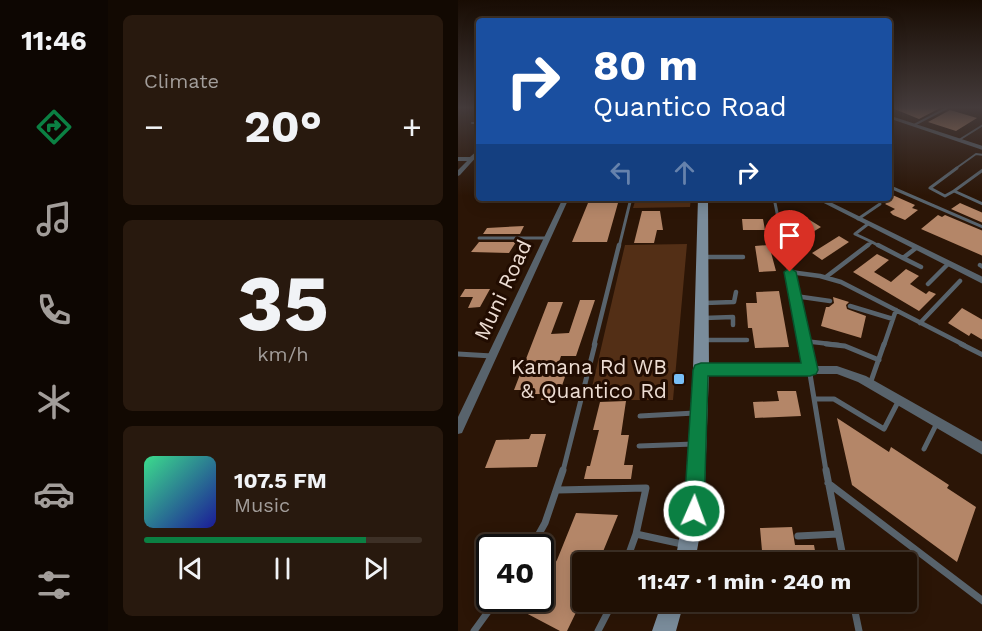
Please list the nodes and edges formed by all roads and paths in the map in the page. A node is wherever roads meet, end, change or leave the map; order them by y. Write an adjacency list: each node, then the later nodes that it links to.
1 (951, 137): 3 (street)
2 (963, 137): 3 (lane)
3 (959, 140): 4 (street)
4 (983, 148)
5 (476, 154): 8 (street)
6 (983, 155): 12 (lane)
7 (458, 159): 8 (street)
8 (472, 159): 10 (street)
9 (983, 170): 12 (lane)
10 (458, 174)
11 (892, 188): 22 (lane)
12 (954, 191): 19 (lane)
13 (565, 201): 24 (street, Muni Road)
14 (630, 201): 70 (lane)
15 (703, 201): 27 (street)
16 (775, 201): 32 (lane)
17 (823, 201): 20 (street)
18 (880, 204): 20 (lane)
19 (983, 204)
20 (858, 219): 21 (street)
21 (868, 224): 25 (lane); 26 (street)
22 (983, 227)
23 (479, 238): 24 (lane)
24 (547, 238): 54 (street, Muni Road)
25 (872, 242): 29 (lane); 33 (lane)
26 (916, 248): 29 (lane); 30 (street)
27 (702, 257): 28 (lane); 40 (street)
28 (743, 257)
29 (903, 258): 31 (lane)
30 (948, 264): 35 (street); 36 (lane)
31 (921, 267)
32 (790, 272): 33 (lane); 38 (lane)
33 (826, 277): 43 (lane)
34 (960, 281): 47 (lane)
35 (983, 281)
36 (928, 284)
37 (736, 292): 40 (lane)
38 (795, 296): 39 (lane); 51 (lane)
39 (830, 301)
40 (702, 303): 45 (street)
41 (850, 306): 46 (lane)
42 (732, 310): 44 (lane)
43 (896, 310): 46 (lane); 47 (lane)
44 (733, 317): 45 (lane); 48 (lane)
45 (702, 318): 49 (street)
46 (893, 319): 55 (lane)
47 (920, 323): 53 (lane)
48 (733, 325)
49 (701, 340): 50 (lane); 56 (street)
50 (747, 340)
51 (804, 341): 55 (lane); 57 (lane)
52 (458, 354): 54 (lane)
53 (983, 355)
54 (492, 356): 64 (street, Muni Road)
55 (879, 360): 58 (lane)
56 (701, 370): 57 (street); 61 (street)
57 (810, 370): 58 (street); 59 (lane)
58 (870, 384): 60 (street)
59 (815, 399): 60 (lane); 69 (lane)
60 (899, 400): 63 (street)
61 (697, 413): 62 (lane); 65 (street)
62 (640, 416)
63 (937, 423): 67 (lane); 68 (street)
64 (458, 429)
65 (697, 444): 66 (lane); 77 (street)
66 (639, 446)
67 (924, 449)
68 (983, 449)
69 (828, 483): 73 (lane); 79 (lane)
70 (558, 490): 71 (lane); 72 (lane)
71 (539, 534)
72 (636, 534): 75 (lane); 76 (lane)
73 (838, 534): 74 (lane); 78 (lane)
74 (798, 536)
75 (630, 552)
76 (681, 552)
77 (686, 552)
78 (842, 552)
79 (983, 601)
80 (488, 612): 84 (lane)
81 (608, 612): 85 (lane)
82 (670, 612): 86 (street)
83 (855, 612): 87 (lane)
84 (474, 631)
85 (598, 631)
86 (664, 631)
87 (859, 631)

